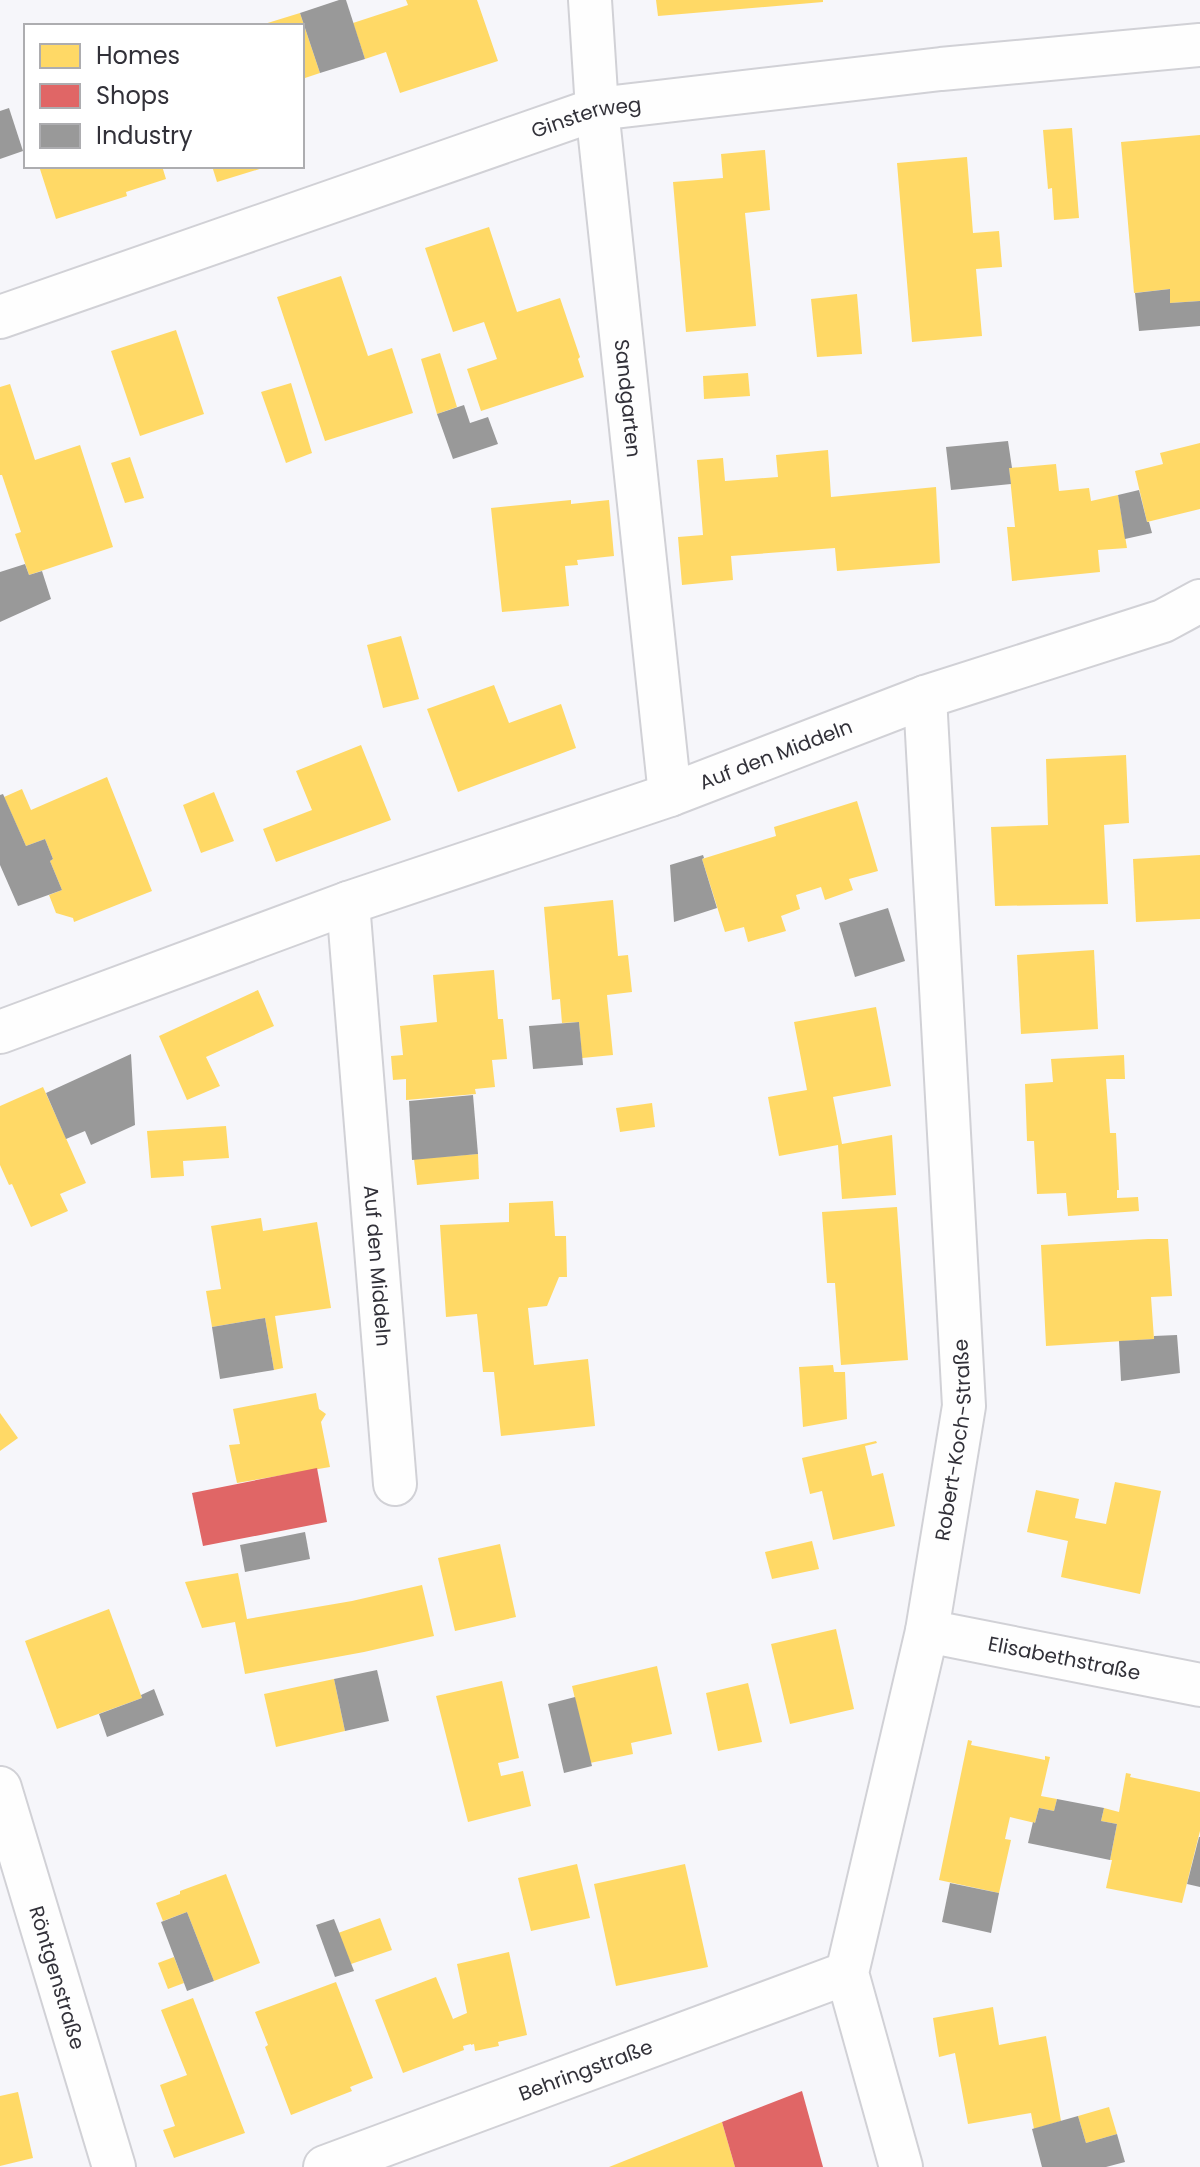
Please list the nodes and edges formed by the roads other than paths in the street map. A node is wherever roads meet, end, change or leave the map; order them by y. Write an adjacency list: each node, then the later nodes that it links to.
1 (590, 0): 3 (street, Sandgarten)
2 (1200, 45): 3 (street, Ginsterweg)
3 (597, 109): 4 (street, Ginsterweg); 7 (street, Sandgarten)
4 (0, 317)
5 (1200, 601): 6 (street, Auf den Middeln)
6 (925, 697): 7 (street, Auf den Middeln); 11 (street, Robert-Koch-Straße)
7 (670, 795): 8 (street, Auf den Middeln)
8 (348, 903): 9 (street, Auf den Middeln); 10 (street, Auf den Middeln)
9 (0, 1032)
10 (395, 1484)
11 (927, 1631): 12 (street, Elisabethstraße); 14 (street, Robert-Koch-Straße)
12 (1200, 1685)
13 (0, 1788): 15 (street, Röntgenstraße)
14 (847, 1973): 16 (street, Behringstraße); 17 (street, Robert-Koch-Straße)
15 (114, 2167)
16 (325, 2167)
17 (901, 2167)

